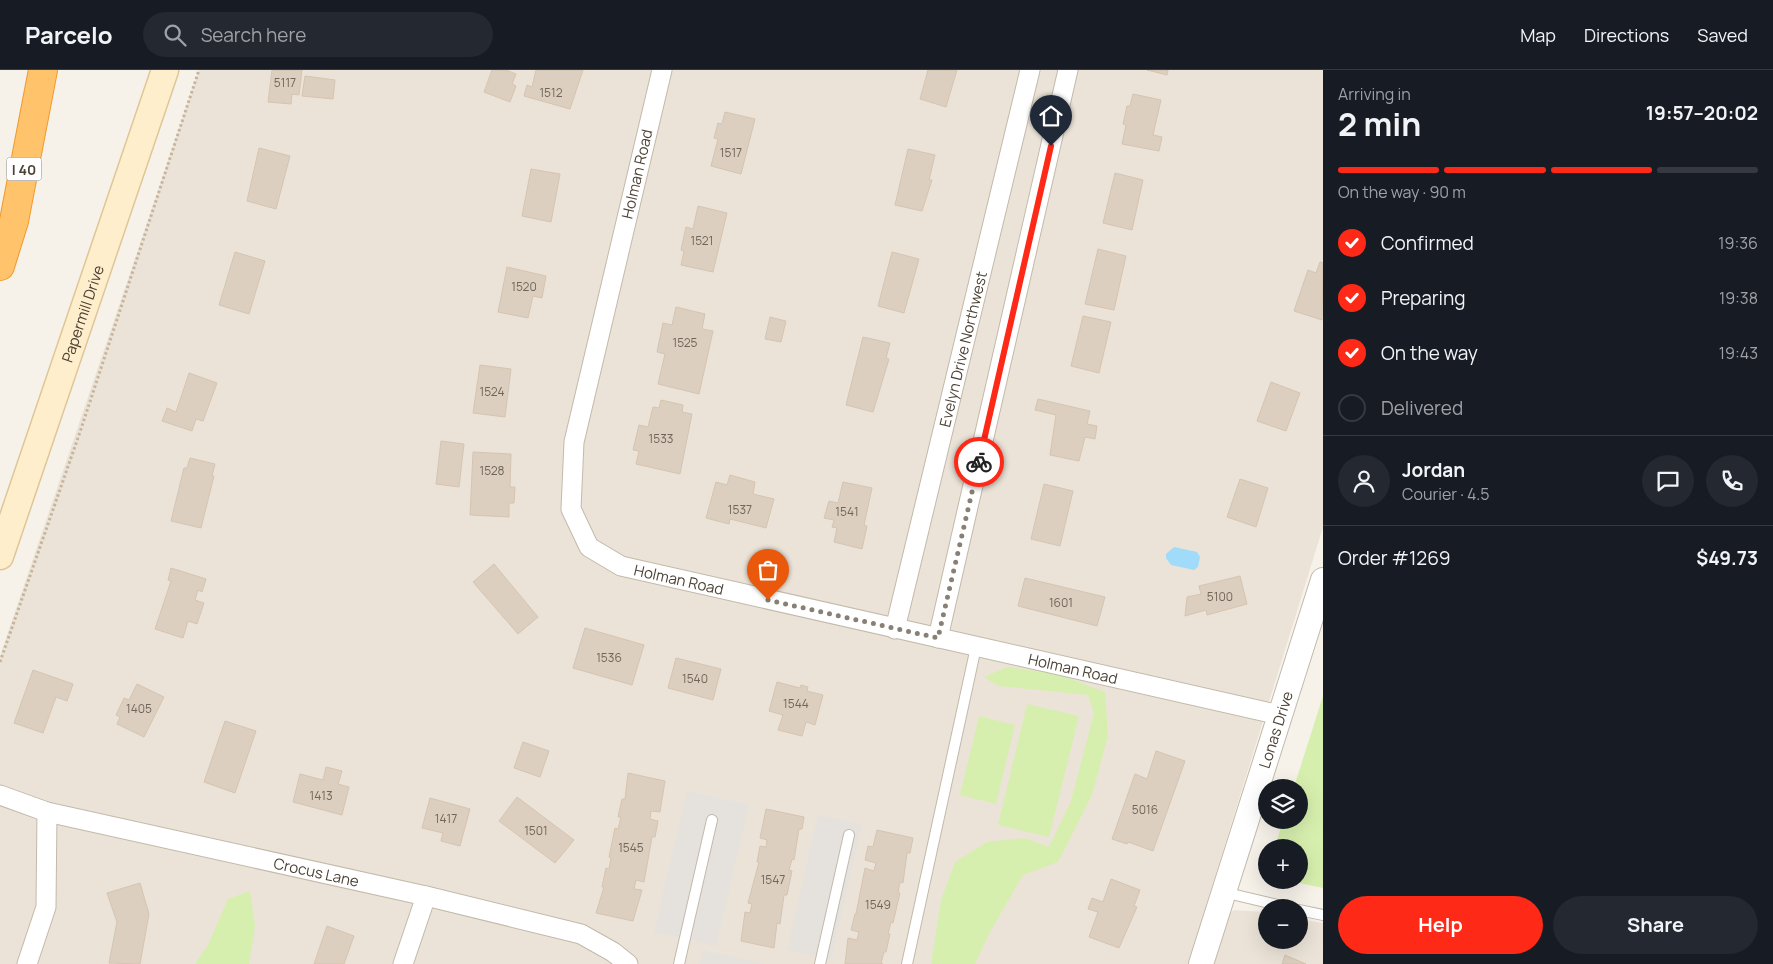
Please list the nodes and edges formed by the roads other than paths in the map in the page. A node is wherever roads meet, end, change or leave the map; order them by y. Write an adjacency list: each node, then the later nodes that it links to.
1 (43, 70): 6 (highway, I 40)
2 (165, 70): 7 (main road, Papermill Drive)
3 (662, 70): 9 (street, Holman Road)
4 (1030, 70): 9 (street, Evelyn Drive Northwest)
5 (1068, 70): 10 (street)
6 (0, 266)
7 (0, 556)
8 (1323, 580): 12 (street, Lonas Drive)
9 (895, 629): 10 (street, Holman Road)
10 (938, 638): 11 (street, Holman Road)
11 (976, 647): 12 (street, Holman Road); 27 (lane)
12 (1280, 715): 17 (street, Lonas Drive)
13 (0, 795): 14 (street, Crocus Lane)
14 (47, 812): 18 (street, Crocus Lane); 22 (street)
15 (712, 820): 25 (lane)
16 (849, 835): 26 (lane)
17 (1223, 892): 19 (lane); 28 (street, Lonas Drive)
18 (426, 896): 23 (street); 24 (street, Crocus Lane)
19 (1258, 900)
20 (1308, 912): 21 (lane)
21 (1323, 915)
22 (27, 964)
23 (403, 964)
24 (628, 964)
25 (679, 964)
26 (820, 964)
27 (907, 964)
28 (1201, 964)

